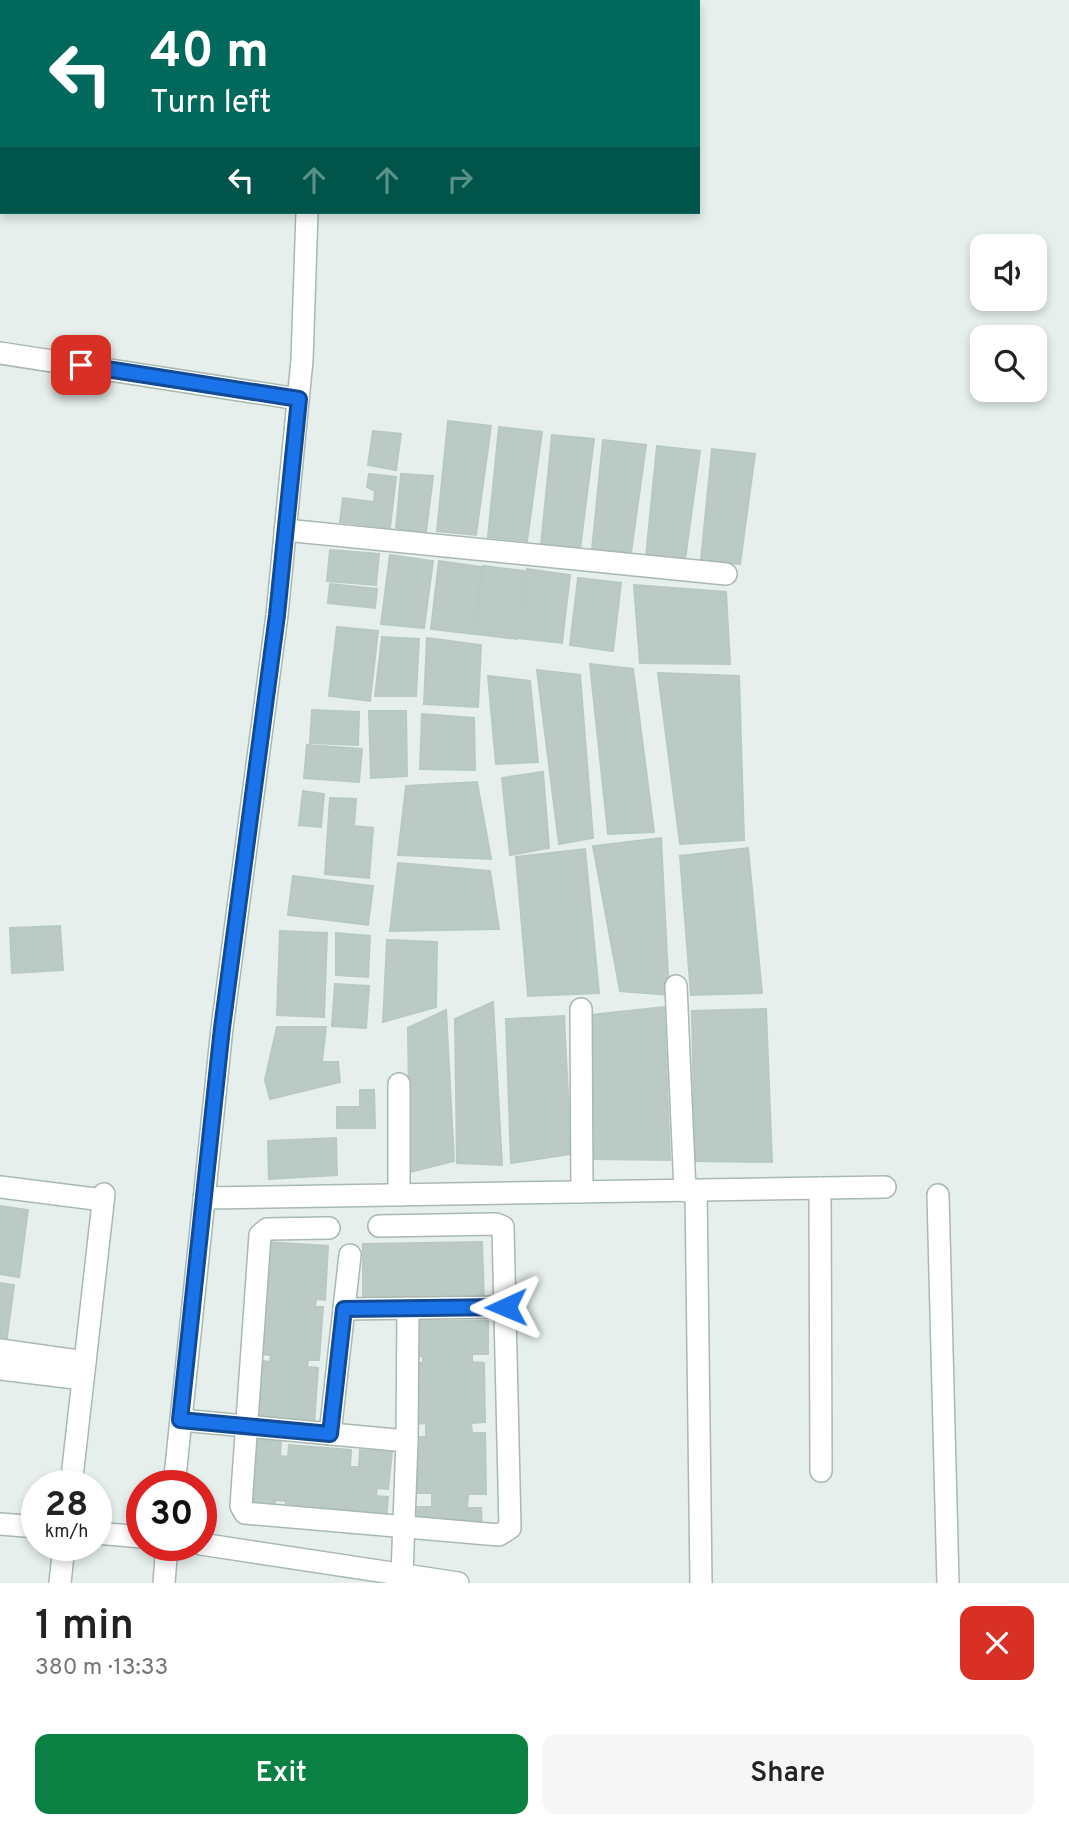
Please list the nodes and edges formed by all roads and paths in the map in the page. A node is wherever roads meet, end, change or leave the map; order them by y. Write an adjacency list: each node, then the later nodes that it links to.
1 (307, 214): 3 (street)
2 (0, 353): 3 (street)
3 (299, 399): 4 (street)
4 (285, 530): 5 (street); 16 (street)
5 (726, 575)
6 (676, 986): 12 (street)
7 (580, 1009): 13 (street)
8 (399, 1084): 14 (street)
9 (0, 1187): 25 (street)
10 (820, 1188): 11 (street); 12 (street); 32 (street)
11 (884, 1188)
12 (690, 1190): 13 (street); 43 (street)
13 (582, 1192): 14 (street)
14 (399, 1195): 16 (street)
15 (938, 1195): 44 (street)
16 (204, 1198): 26 (street)
17 (379, 1226): 20 (street)
18 (329, 1228): 27 (street)
19 (350, 1255): 22 (street)
20 (506, 1307): 21 (street); 35 (street)
21 (408, 1308): 22 (street); 29 (street)
22 (344, 1309): 28 (street)
23 (0, 1350): 25 (street)
24 (0, 1369): 25 (street)
25 (84, 1370): 30 (street)
26 (180, 1420): 27 (street); 31 (street)
27 (246, 1427): 28 (street); 35 (street)
28 (330, 1434): 29 (street)
29 (407, 1441): 35 (street)
30 (73, 1470)
31 (175, 1470)
32 (821, 1471)
33 (0, 1524): 34 (street)
34 (21, 1526)
35 (404, 1527): 39 (street)
36 (217, 1546): 39 (street)
37 (62, 1561): 40 (street)
38 (166, 1561): 41 (street)
39 (402, 1575): 42 (street)
40 (60, 1583)
41 (164, 1583)
42 (458, 1583)
43 (701, 1583)
44 (948, 1583)

